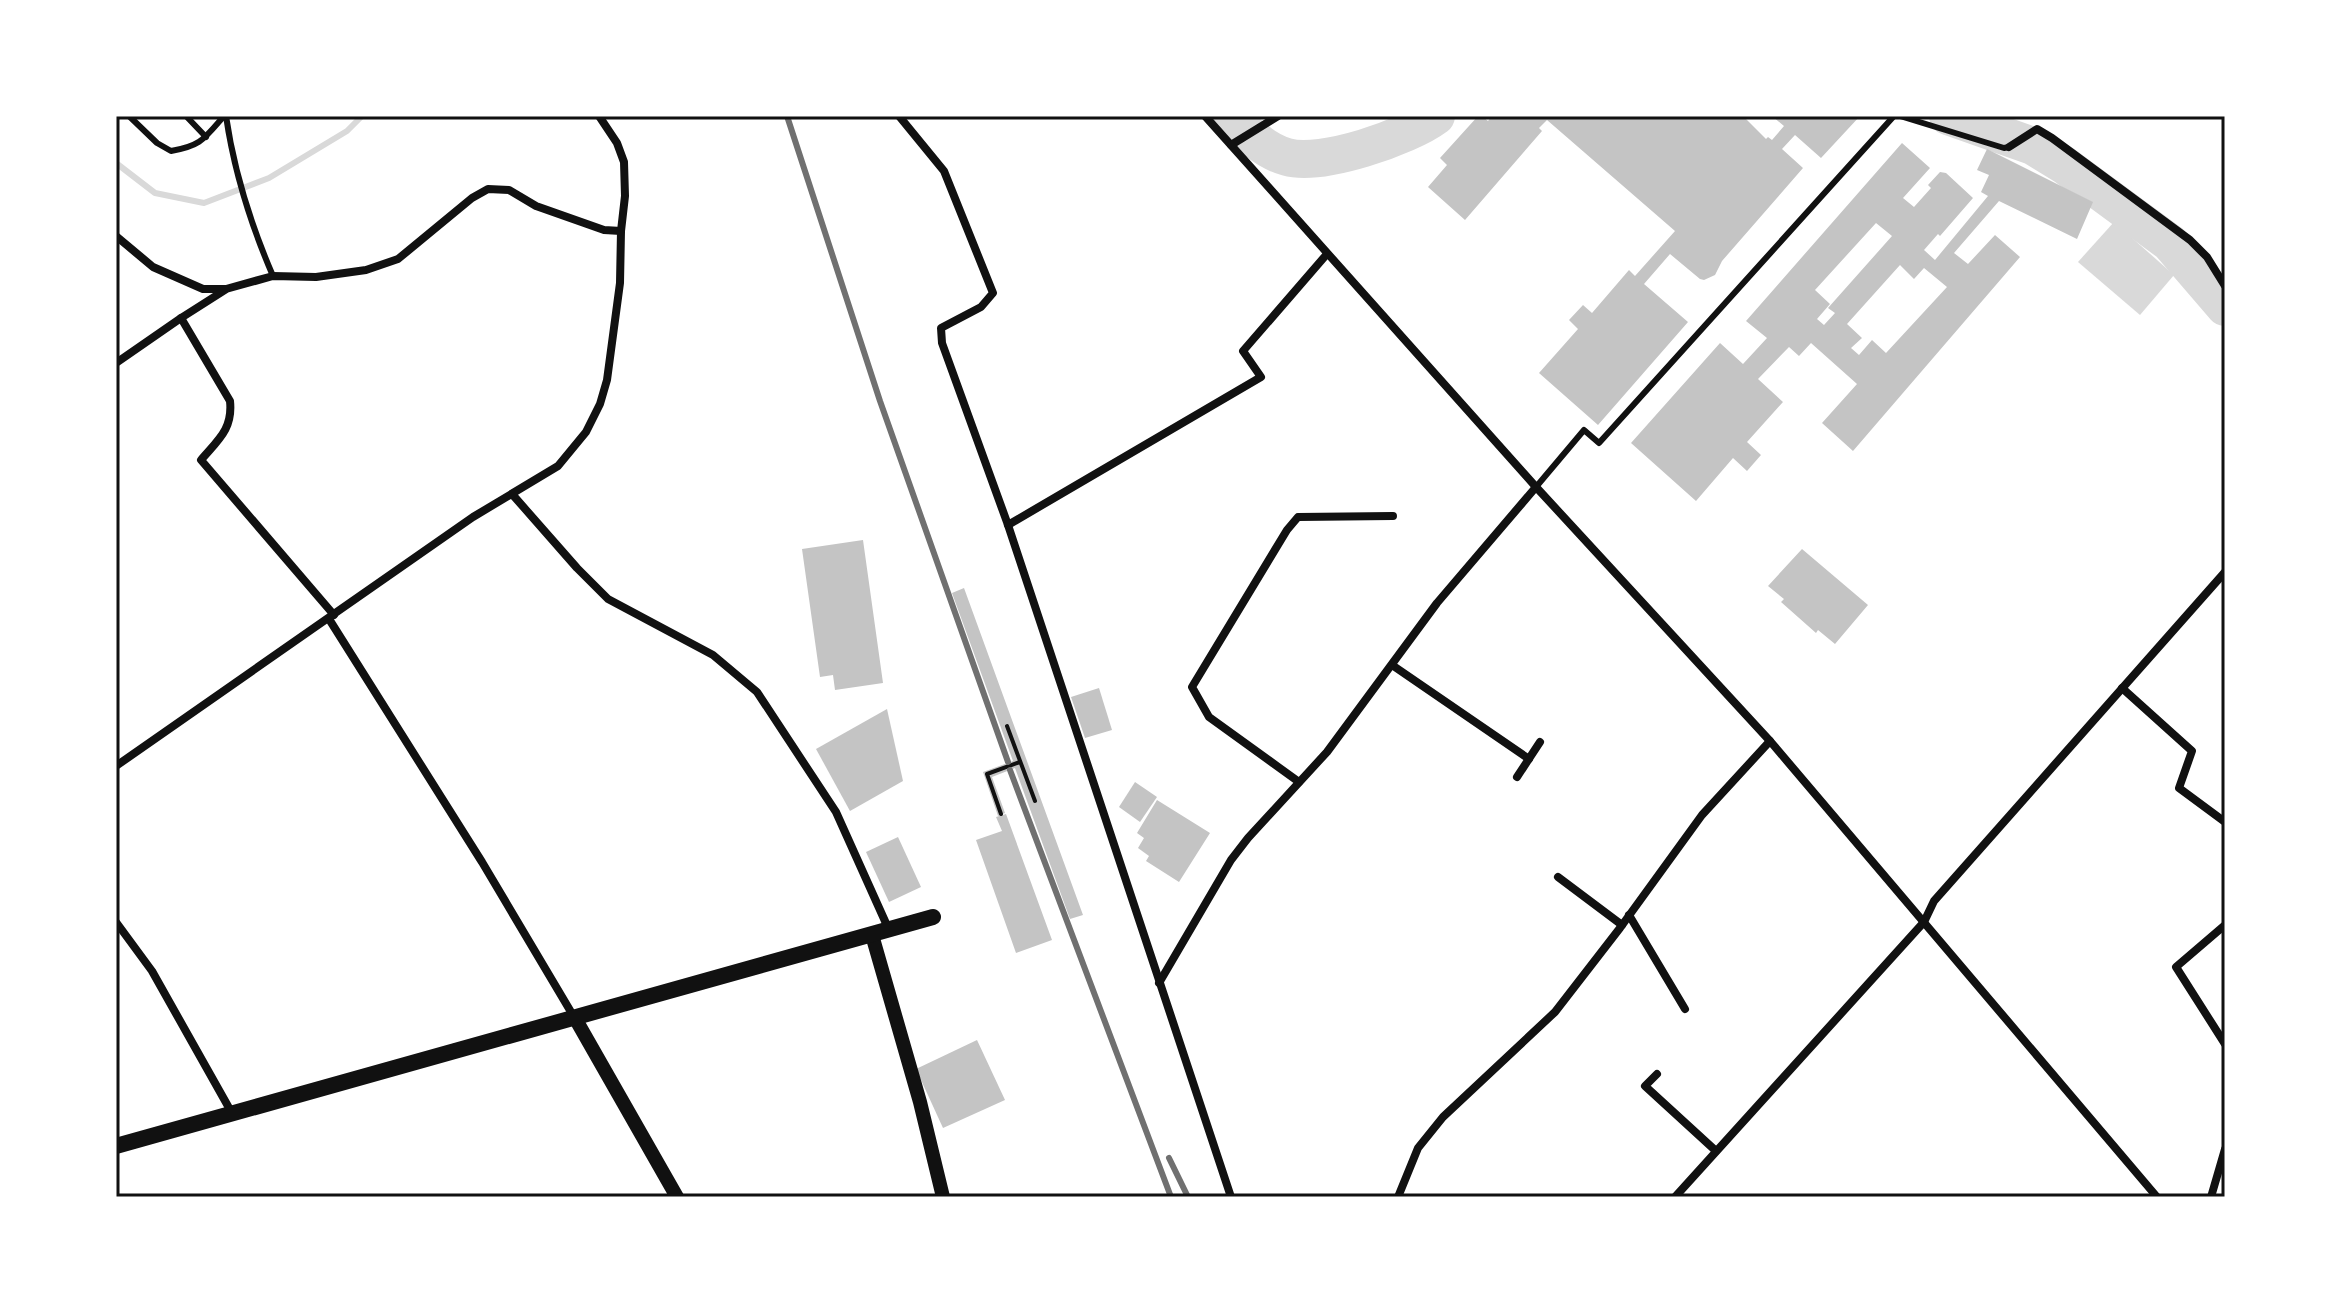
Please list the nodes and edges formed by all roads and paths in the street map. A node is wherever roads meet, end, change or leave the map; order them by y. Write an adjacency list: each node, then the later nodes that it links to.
1 (129, 116): 10 (lane)
2 (186, 116): 10 (lane)
3 (225, 116): 10 (lane); 16 (lane)
4 (599, 116): 13 (street)
5 (899, 116): 24 (street)
6 (1205, 116): 11 (street)
7 (1278, 116): 11 (street)
8 (1894, 116): 21 (lane)
9 (1900, 116): 12 (lane)
10 (206, 137)
11 (1231, 145): 15 (street)
12 (2009, 147): 17 (street)
13 (621, 231): 16 (street); 22 (street)
14 (116, 236): 18 (street)
15 (1327, 254): 21 (street); 24 (street)
16 (273, 276): 18 (street)
17 (2225, 286)
18 (226, 289): 19 (street)
19 (181, 318): 20 (street); 26 (street)
20 (116, 363)
21 (1536, 487): 27 (street); 30 (street)
22 (512, 494): 26 (street); 47 (street)
23 (1393, 516): 36 (street)
24 (1008, 525): 49 (street)
25 (2225, 572): 28 (street)
26 (332, 617): 34 (street); 51 (street)
27 (1392, 665): 32 (street); 36 (street)
28 (2122, 688): 39 (street); 44 (street)
29 (1007, 726): 33 (path)
30 (1770, 741): 41 (street); 44 (street)
31 (1540, 742): 32 (street)
32 (1529, 759): 35 (street)
33 (1020, 762): 37 (path); 38 (path)
34 (116, 766)
35 (1517, 777)
36 (1299, 782): 49 (street)
37 (1035, 801)
38 (1001, 814)
39 (2225, 822)
40 (1558, 877): 45 (street)
41 (1629, 915): 45 (street); 50 (street)
42 (933, 917): 47 (main road)
43 (116, 922): 54 (street)
44 (1924, 922): 57 (street); 63 (street)
45 (1622, 925): 61 (street)
46 (2225, 925): 52 (street)
47 (889, 930): 48 (main road)
48 (872, 935): 51 (main road); 59 (street)
49 (1159, 983): 60 (street)
50 (1685, 1009)
51 (575, 1018): 54 (main road); 58 (street)
52 (2225, 1044)
53 (1657, 1074): 57 (street)
54 (233, 1115): 55 (main road)
55 (116, 1146)
56 (2225, 1149): 64 (street)
57 (1716, 1151): 62 (street)
58 (677, 1197)
59 (943, 1197)
60 (1231, 1197)
61 (1398, 1197)
62 (1675, 1197)
63 (2157, 1197)
64 (2211, 1197)

